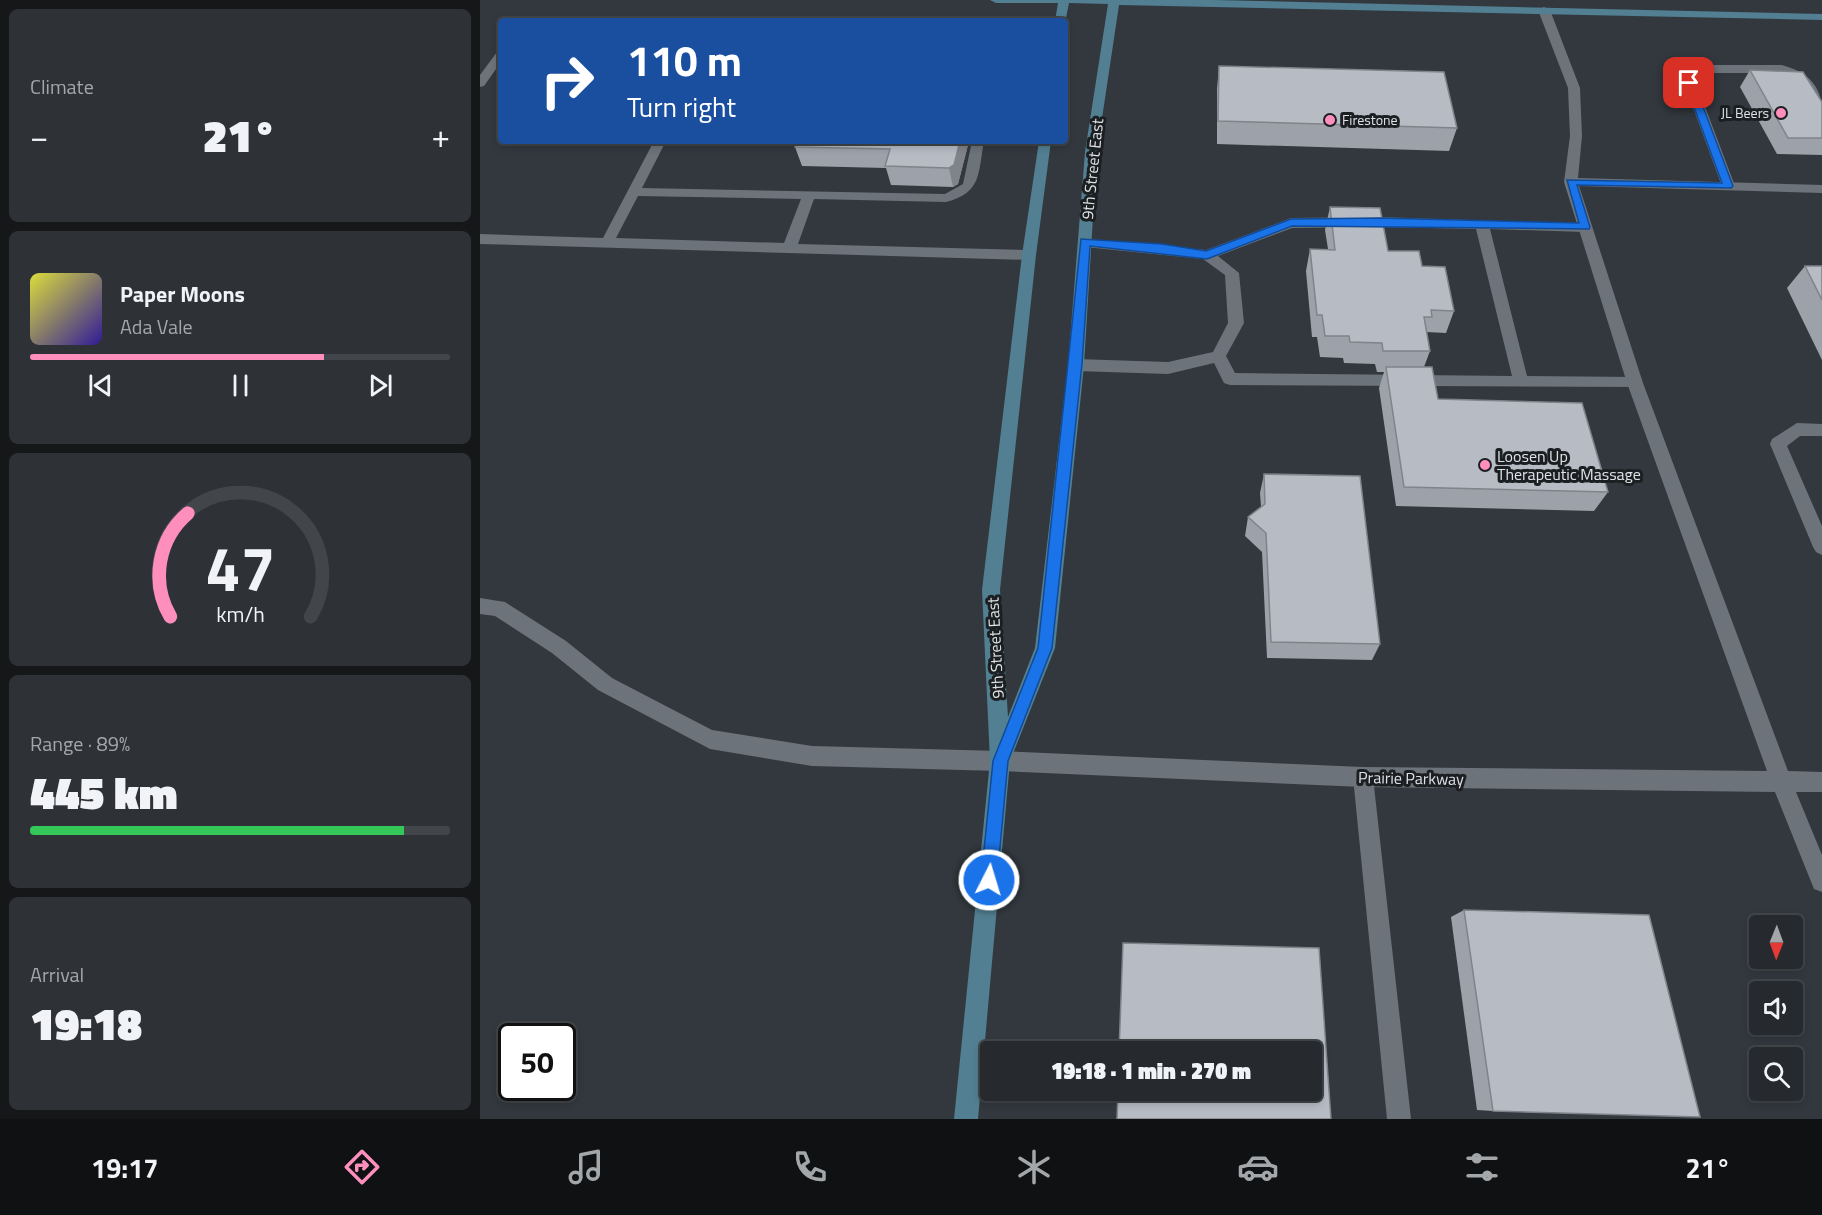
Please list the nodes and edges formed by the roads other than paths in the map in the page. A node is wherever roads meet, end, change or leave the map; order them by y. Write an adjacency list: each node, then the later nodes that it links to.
1 (996, 0): 2 (main road)
2 (1059, 0)
3 (1065, 0): 4 (main road); 7 (main road)
4 (1114, 0): 5 (main road); 22 (main road, 9th Street East)
5 (1544, 10): 6 (main road); 14 (street)
6 (1822, 17)
7 (1062, 18)
8 (498, 58): 9 (street)
9 (480, 83)
10 (1822, 108): 15 (street)
11 (658, 144): 17 (street)
12 (977, 144): 18 (street)
13 (1045, 144): 25 (main road, 9th Street East)
14 (1571, 182): 15 (street); 20 (street)
15 (1728, 186): 16 (street)
16 (1822, 189)
17 (633, 192): 18 (street); 23 (street)
18 (809, 195): 24 (street)
19 (1482, 224): 20 (street); 26 (street); 29 (street)
20 (1585, 227): 30 (street)
21 (480, 239): 23 (street)
22 (1085, 242): 26 (street); 28 (main road, 9th Street East)
23 (607, 243): 24 (street)
24 (789, 249): 25 (street)
25 (1029, 255): 34 (main road, 9th Street East)
26 (1207, 255): 27 (street)
27 (1218, 356): 28 (street); 29 (street)
28 (1076, 364): 34 (main road, 9th Street East)
29 (1521, 382): 30 (street)
30 (1635, 383): 36 (street)
31 (1822, 430): 32 (street)
32 (1822, 548)
33 (480, 606): 34 (street, Prairie Parkway)
34 (1000, 761): 35 (street, Prairie Parkway); 39 (main road, 9th Street East)
35 (1363, 777): 36 (street, Prairie Parkway); 40 (street)
36 (1781, 781): 37 (street, Prairie Parkway); 38 (street)
37 (1822, 782)
38 (1822, 881)
39 (966, 1119)
40 (1399, 1119)

